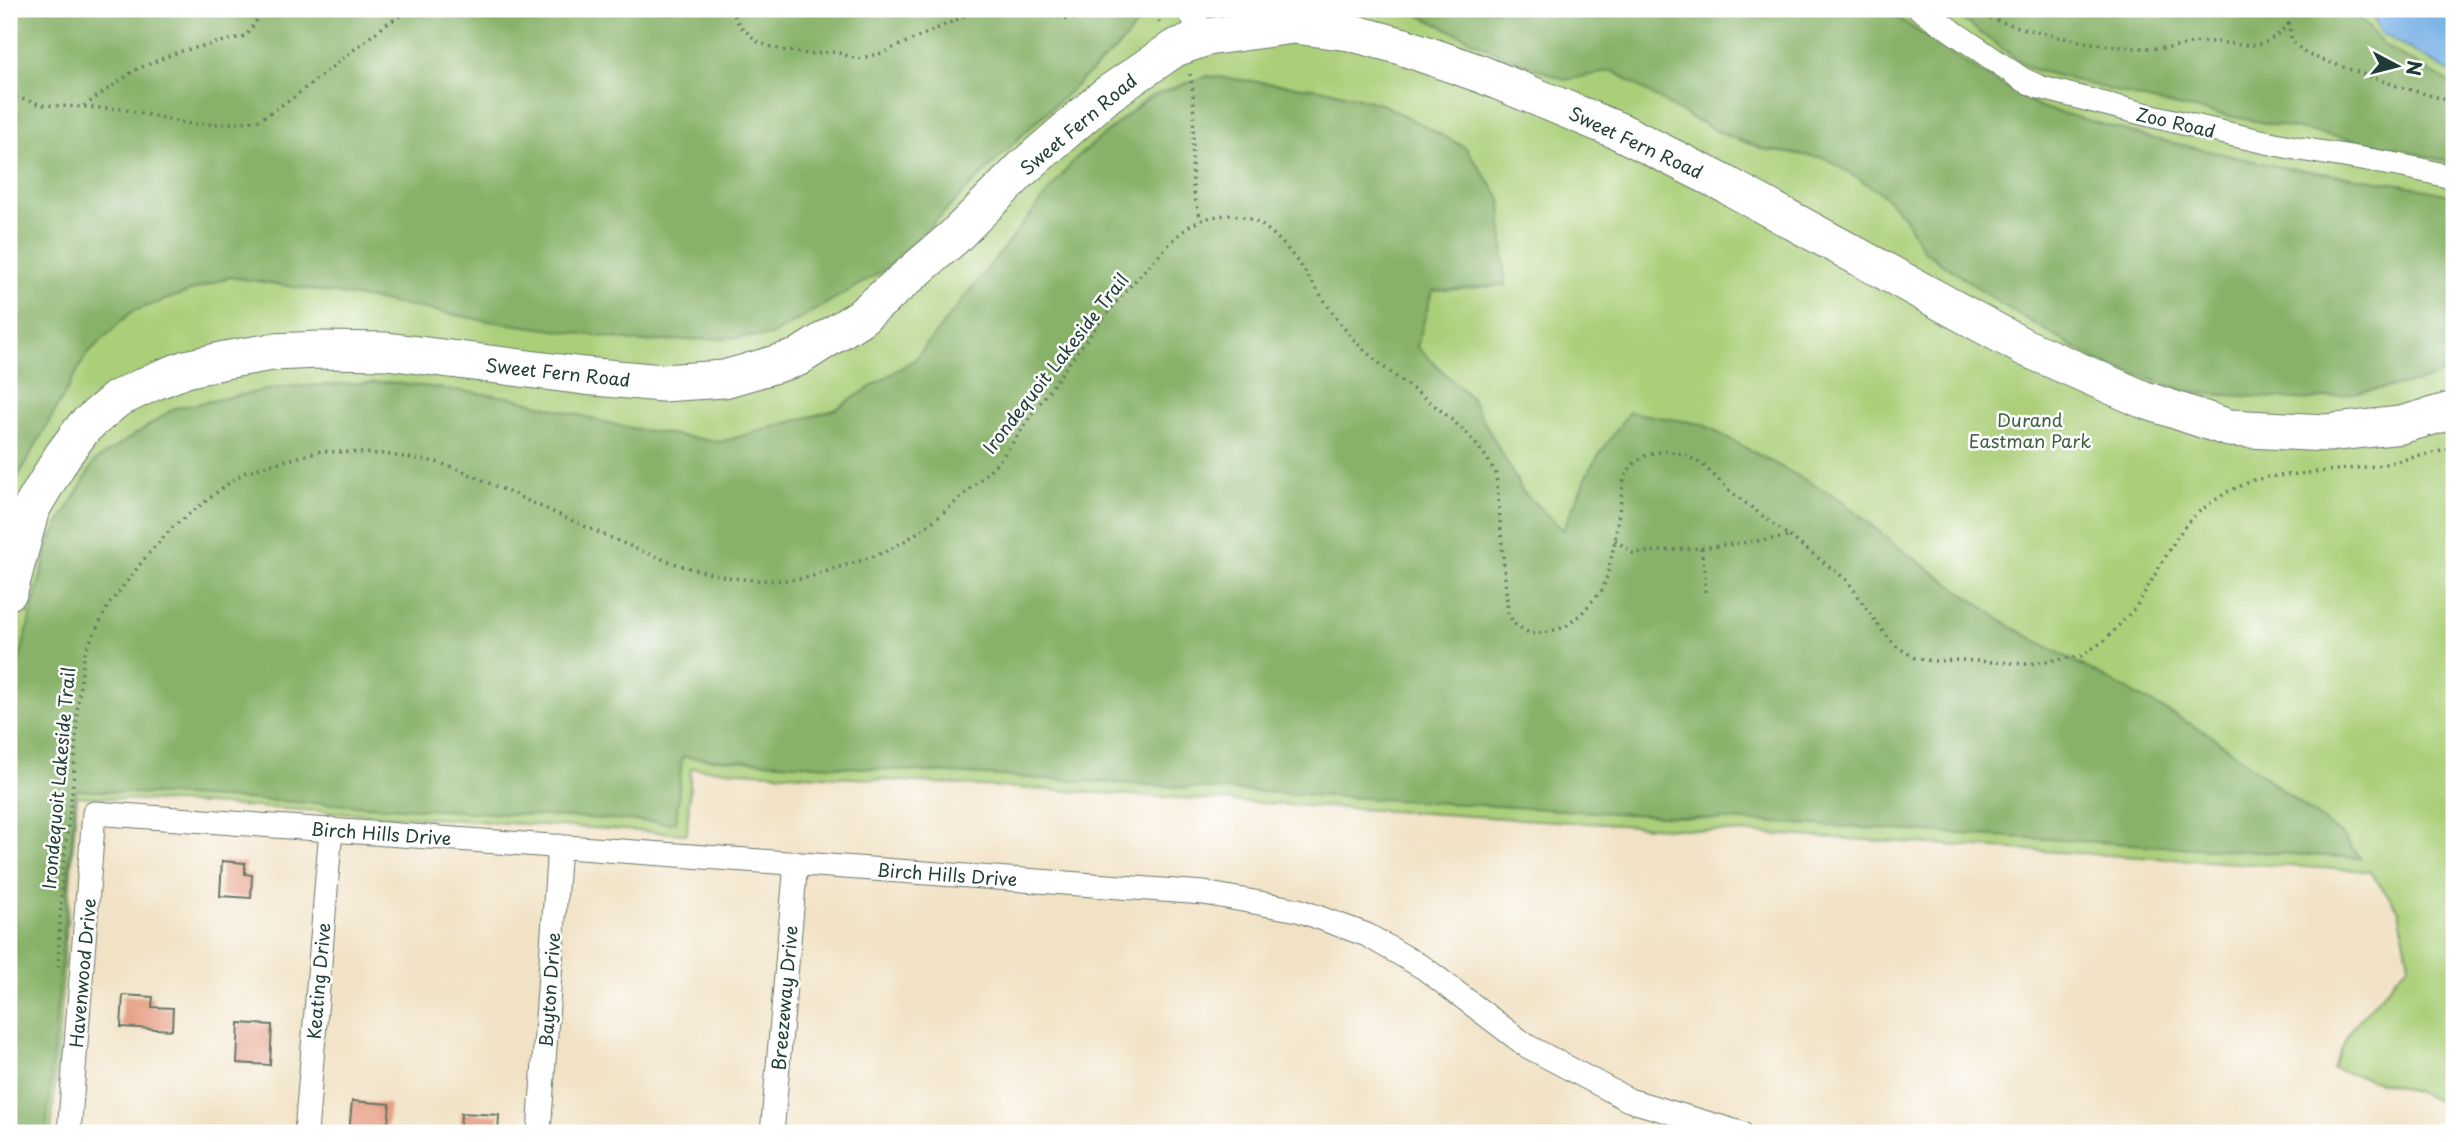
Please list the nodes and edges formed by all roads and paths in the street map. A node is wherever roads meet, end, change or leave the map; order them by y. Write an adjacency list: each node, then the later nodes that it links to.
1 (264, 9): 15 (path)
2 (413, 9): 15 (path)
3 (731, 9): 4 (path)
4 (981, 9)
5 (1024, 9): 6 (path)
6 (1110, 9)
7 (1151, 9): 12 (path)
8 (1920, 9): 16 (street, Zoo Road)
9 (1959, 9): 11 (path)
10 (2294, 9): 11 (path)
11 (2290, 22): 14 (path)
12 (1190, 31): 17 (path); 18 (main road, Sweet Fern Road); 23 (main road, Sweet Fern Road)
13 (9, 95): 15 (path)
14 (2454, 102)
15 (83, 107)
16 (2454, 178)
17 (1201, 220): 21 (path, Irondequoit Lakeside Trail); 29 (path, Irondequoit Lakeside Trail)
18 (2454, 410)
19 (2454, 448): 20 (path, Irondequoit Lakeside Trail)
20 (1789, 537): 21 (path, Irondequoit Lakeside Trail); 22 (path)
21 (1615, 540): 22 (path)
22 (1701, 548): 24 (path)
23 (9, 591)
24 (1705, 597)
25 (94, 813): 26 (street, Birch Hills Drive); 30 (street, Havenwood Drive)
26 (331, 830): 27 (street, Birch Hills Drive); 31 (street, Keating Drive)
27 (559, 846): 28 (street, Birch Hills Drive); 32 (street, Bayton Drive)
28 (796, 863): 33 (street, Breezeway Drive); 34 (street, Birch Hills Drive)
29 (57, 974)
30 (69, 1133)
31 (306, 1133)
32 (539, 1133)
33 (772, 1133)
34 (1741, 1133)

